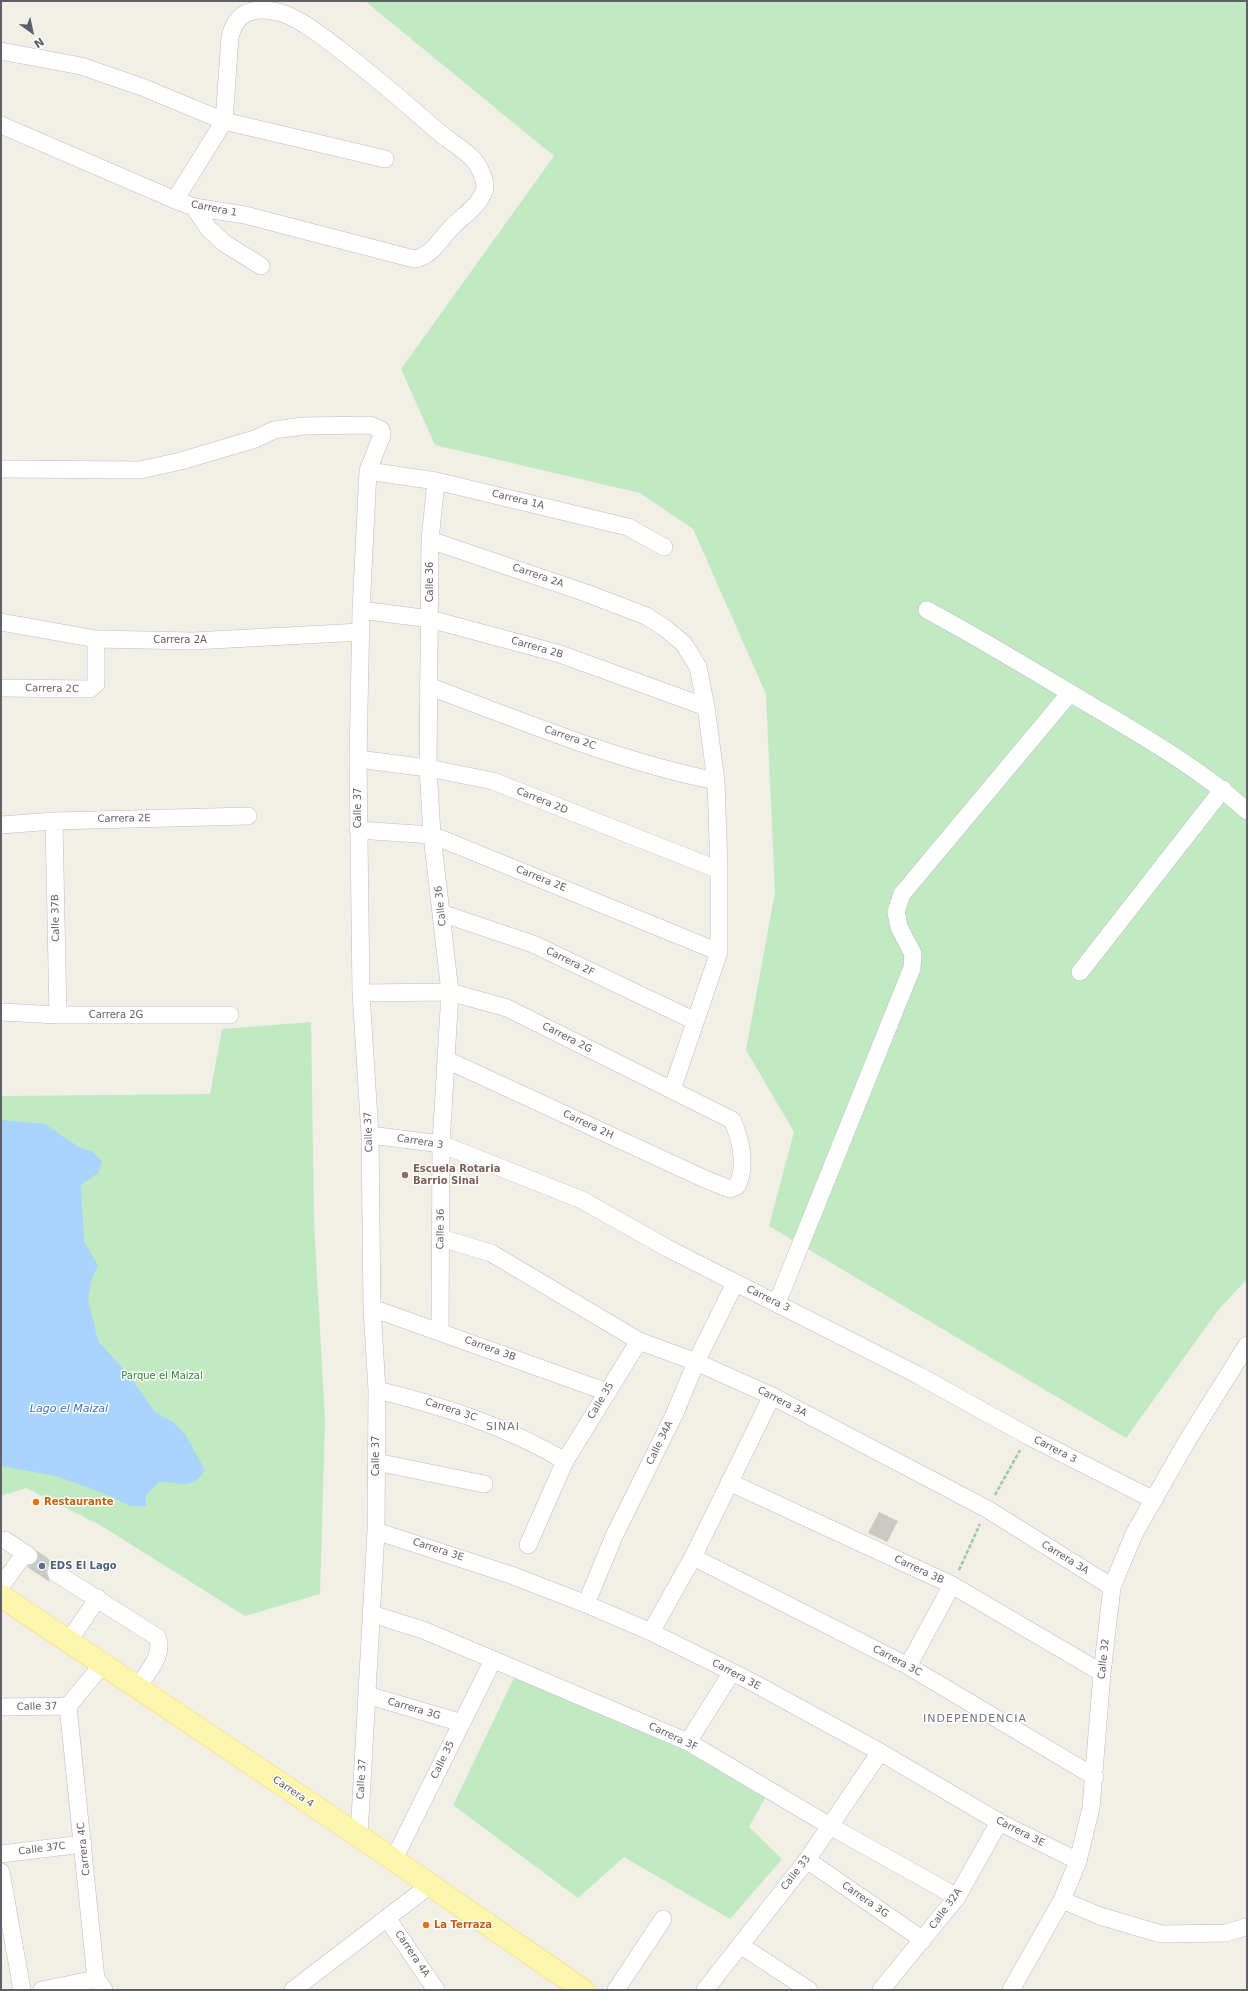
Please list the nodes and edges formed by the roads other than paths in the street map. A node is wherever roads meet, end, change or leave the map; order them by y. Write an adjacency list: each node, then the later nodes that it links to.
1 (1, 51): 2 (street)
2 (224, 121): 4 (street); 5 (street); 6 (street, Carrera 1)
3 (1, 125): 5 (street, Carrera 1)
4 (385, 159)
5 (175, 200): 6 (street, Carrera 1)
6 (194, 207): 7 (street)
7 (261, 266)
8 (1, 469): 9 (street, Calle 37)
9 (368, 471): 10 (street, Carrera 1A); 13 (street, Calle 37)
10 (436, 481): 11 (street, Calle 36); 12 (street, Carrera 1A)
11 (430, 540): 15 (street, Calle 36); 22 (street, Carrera 2A)
12 (664, 547)
13 (361, 610): 15 (street, Carrera 2B); 17 (street, Calle 37)
14 (927, 610): 21 (street)
15 (430, 619): 19 (street, Calle 36); 22 (street, Carrera 2B)
16 (1, 622): 18 (street, Carrera 2A)
17 (361, 632): 18 (street, Carrera 2A); 23 (street, Calle 37)
18 (96, 639): 20 (street, Carrera 2C)
19 (428, 686): 24 (street, Calle 36); 25 (street, Carrera 2C)
20 (1, 688)
21 (1070, 692): 26 (street); 50 (street)
22 (706, 707): 25 (street, Carrera 2A)
23 (358, 759): 24 (street, Carrera 2D); 31 (street, Calle 37)
24 (428, 768): 32 (street, Calle 36); 33 (street, Carrera 2D)
25 (716, 781): 33 (street, Carrera 2A)
26 (1223, 789): 27 (street); 36 (street)
27 (1247, 811)
28 (248, 816): 29 (street, Carrera 2E)
29 (54, 821): 30 (street, Carrera 2E); 40 (street, Calle 37B)
30 (1, 825)
31 (358, 830): 32 (street, Carrera 2E); 37 (street, Calle 37)
32 (432, 835): 34 (street, Calle 36); 35 (street, Carrera 2E)
33 (719, 870): 35 (street, Carrera 2A)
34 (442, 912): 38 (street, Calle 36); 42 (street, Carrera 2F)
35 (719, 952): 42 (street, Carrera 2A)
36 (1080, 972)
37 (361, 992): 38 (street, Carrera 2G); 45 (street, Calle 37)
38 (450, 992): 43 (street, Calle 36); 44 (street, Carrera 2G)
39 (1, 1012): 40 (street, Carrera 2G)
40 (58, 1015): 41 (street, Carrera 2G)
41 (230, 1015)
42 (695, 1021): 44 (street, Carrera 2A)
43 (447, 1060): 46 (street, Calle 36); 47 (street, Carrera 2H)
44 (672, 1090): 47 (street, Carrera 2G)
45 (370, 1135): 46 (street, Carrera 3); 51 (street, Calle 37)
46 (441, 1144): 48 (street, Calle 36); 49 (street, Carrera 3)
47 (730, 1189)
48 (441, 1238): 52 (street, Calle 36); 53 (street, Carrera 3A)
49 (735, 1283): 50 (street, Carrera 3); 55 (street, Calle 34A)
50 (777, 1303): 63 (street, Carrera 3)
51 (372, 1308): 52 (street, Carrera 3B); 56 (street, Calle 37)
52 (440, 1331): 57 (street, Carrera 3B)
53 (639, 1341): 55 (street, Carrera 3A); 57 (street, Calle 35)
54 (1247, 1345): 63 (street, Calle 32)
55 (696, 1362): 58 (street, Carrera 3A); 74 (street, Calle 34A)
56 (377, 1390): 59 (street, Carrera 3C); 60 (street, Calle 37)
57 (607, 1392): 59 (street, Calle 35)
58 (772, 1396): 61 (street); 71 (street, Carrera 3A)
59 (565, 1461): 66 (street, Calle 35)
60 (376, 1462): 62 (street); 64 (street, Calle 37)
61 (729, 1482): 67 (street); 69 (street, Carrera 3B)
62 (484, 1484)
63 (1154, 1500): 71 (street, Calle 32)
64 (376, 1531): 74 (street, Carrera 3E); 75 (street, Calle 37)
65 (5, 1540): 70 (street)
66 (528, 1545)
67 (693, 1557): 76 (street); 80 (street, Carrera 3C)
68 (56, 1573): 73 (street)
69 (952, 1585): 80 (street); 82 (street, Carrera 3B)
70 (1, 1586)
71 (1112, 1587): 82 (street, Calle 32)
72 (1, 1596): 77 (main road, Carrera 4)
73 (98, 1598): 77 (street); 83 (street)
74 (586, 1604): 76 (street, Carrera 3E)
75 (372, 1614): 78 (street, Carrera 3F); 84 (street, Calle 37)
76 (651, 1632): 81 (street, Carrera 3E)
77 (68, 1642): 79 (main road, Carrera 4)
78 (493, 1660): 87 (street, Calle 35); 88 (street, Carrera 3F)
79 (102, 1665): 83 (main road, Carrera 4); 85 (street, Calle 37)
80 (908, 1666): 90 (street, Carrera 3C)
81 (732, 1672): 88 (street); 89 (street, Carrera 3E)
82 (1102, 1673): 90 (street, Calle 32)
83 (137, 1688): 93 (main road, Carrera 4)
84 (367, 1695): 87 (street, Carrera 3G); 93 (street, Calle 37)
85 (68, 1706): 86 (street, Calle 37); 94 (street, Carrera 4C)
86 (1, 1707)
87 (462, 1723): 96 (street, Calle 35)
88 (688, 1742): 92 (street, Carrera 3F)
89 (880, 1752): 91 (street, Carrera 3E); 92 (street, Calle 33)
90 (1095, 1777): 98 (street, Calle 32)
91 (1000, 1822): 98 (street, Carrera 3E); 101 (street, Calle 32A)
92 (830, 1826): 97 (street, Calle 33); 101 (street, Carrera 3F)
93 (359, 1836): 96 (main road, Carrera 4)
94 (83, 1844): 95 (street, Calle 37C); 108 (street, Carrera 4C)
95 (1, 1854)
96 (394, 1859): 100 (main road, Carrera 4)
97 (807, 1860): 106 (street, Carrera 3G); 107 (street, Calle 33)
98 (1078, 1861): 102 (street, Calle 32)
99 (1, 1872): 109 (street)
100 (430, 1885): 103 (street); 113 (main road, Carrera 4)
101 (957, 1897): 106 (street, Calle 32A)
102 (1062, 1900): 105 (street); 118 (street, Calle 32)
103 (387, 1918): 111 (street); 112 (street, Carrera 4A)
104 (663, 1919): 114 (street)
105 (1246, 1927)
106 (923, 1940): 117 (street, Calle 32A)
107 (740, 1945): 115 (street, Calle 33); 116 (street)
108 (100, 1984): 110 (street)
109 (22, 1990)
110 (42, 1990)
111 (293, 1990)
112 (436, 1990)
113 (583, 1990)
114 (616, 1990)
115 (705, 1990)
116 (809, 1990)
117 (881, 1990)
118 (1011, 1990)

